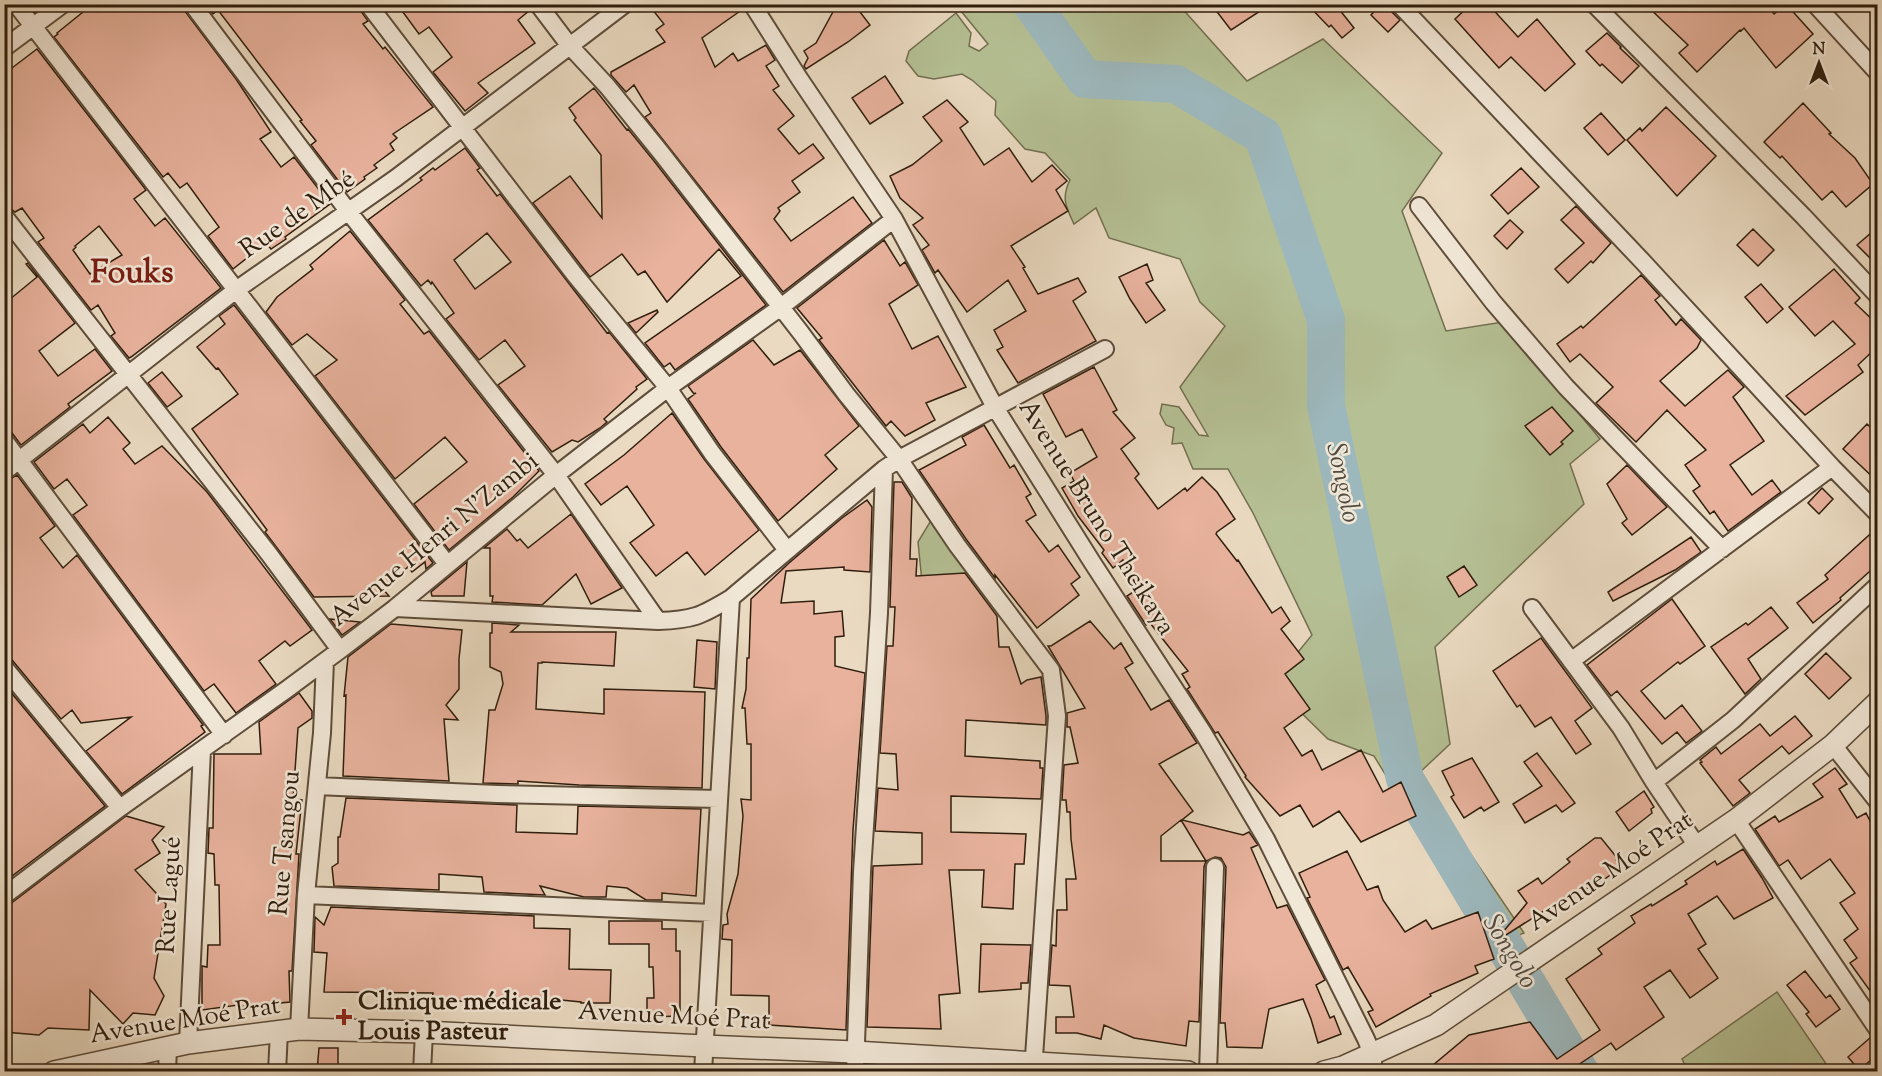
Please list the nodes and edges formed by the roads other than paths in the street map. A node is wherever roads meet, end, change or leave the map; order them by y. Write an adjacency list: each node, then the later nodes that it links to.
1 (16, 4): 11 (street)
2 (63, 4): 11 (street)
3 (192, 4): 17 (street)
4 (368, 4): 15 (street)
5 (538, 4): 12 (street)
6 (625, 4): 12 (street, Rue de Mbé)
7 (752, 4): 19 (street, Avenue Bruno Thcikaya)
8 (1399, 4): 30 (street)
9 (1594, 4): 21 (street)
10 (1815, 4): 14 (street)
11 (33, 27): 13 (street); 20 (street)
12 (568, 45): 15 (street, Rue de Mbé); 22 (street)
13 (4, 48)
14 (1878, 73)
15 (463, 127): 17 (street, Rue de Mbé); 25 (street)
16 (1419, 206): 35 (street)
17 (348, 211): 20 (street, Rue de Mbé); 33 (street)
18 (4, 216): 24 (street)
19 (894, 219): 22 (street, Avenue Henri N'Zambi); 26 (street, Avenue Bruno Thcikaya)
20 (236, 290): 24 (street, Rue de Mbé); 37 (street)
21 (1878, 296)
22 (781, 307): 25 (street, Avenue Henri N'Zambi); 28 (street)
23 (1105, 349): 26 (street)
24 (128, 375): 29 (street, Rue de Mbé); 43 (street)
25 (668, 388): 33 (street, Avenue Henri N'Zambi); 36 (street)
26 (996, 409): 28 (street); 68 (street, Avenue Bruno Thcikaya)
27 (4, 440): 29 (street)
28 (899, 459): 31 (street); 69 (street)
29 (20, 460): 32 (street, Rue de Mbé); 48 (street)
30 (1832, 467): 34 (street); 35 (street)
31 (884, 469): 36 (street); 67 (street)
32 (4, 472)
33 (556, 475): 37 (street, Avenue Henri N'Zambi); 42 (street)
34 (1878, 514)
35 (1722, 549): 45 (street)
36 (787, 550): 39 (street)
37 (447, 564): 40 (street, Avenue Henri N'Zambi)
38 (1878, 585): 51 (street)
39 (731, 598): 42 (street); 53 (street)
40 (394, 608): 42 (street); 43 (street, Avenue Henri N'Zambi)
41 (1532, 608): 45 (street)
42 (658, 621)
43 (340, 650): 44 (street, Avenue Henri N'Zambi)
44 (325, 661): 48 (street, Avenue Henri N'Zambi); 52 (street, Rue Tsangou)
45 (1571, 661): 51 (street)
46 (4, 667): 55 (street)
47 (1878, 702): 49 (street, Avenue Moé Prat)
48 (224, 735): 50 (street, Avenue Henri N'Zambi)
49 (1833, 745): 54 (street); 56 (street, Avenue Moé Prat)
50 (202, 750): 55 (street, Avenue Henri N'Zambi); 65 (street, Rue Lagué)
51 (1654, 782): 57 (street)
52 (317, 786): 53 (street); 59 (street, Rue Tsangou)
53 (719, 799): 61 (street)
54 (1878, 802)
55 (120, 808): 60 (street, Avenue Henri N'Zambi)
56 (1736, 820): 57 (street, Avenue Moé Prat); 63 (street)
57 (1697, 846): 68 (street, Avenue Moé Prat)
58 (1215, 867): 76 (street)
59 (306, 895): 61 (street); 62 (street, Rue Tsangou)
60 (4, 896)
61 (712, 913): 66 (street)
62 (289, 1030): 64 (street, Avenue Moé Prat); 65 (street, Avenue Moé Prat); 72 (street, Rue Tsangou)
63 (1878, 1030)
64 (424, 1032): 66 (street, Avenue Moé Prat); 73 (street)
65 (178, 1045): 70 (street, Avenue Moé Prat); 71 (street, Rue Lagué)
66 (704, 1046): 67 (street, Avenue Moé Prat); 74 (street)
67 (855, 1062): 69 (street, Avenue Moé Prat)
68 (1373, 1063): 77 (street, Avenue Moé Prat)
69 (1033, 1067): 75 (street, Avenue Moé Prat)
70 (54, 1071)
71 (167, 1071)
72 (277, 1071)
73 (422, 1071)
74 (703, 1071)
75 (1188, 1071)
76 (1208, 1071)
77 (1324, 1071)

